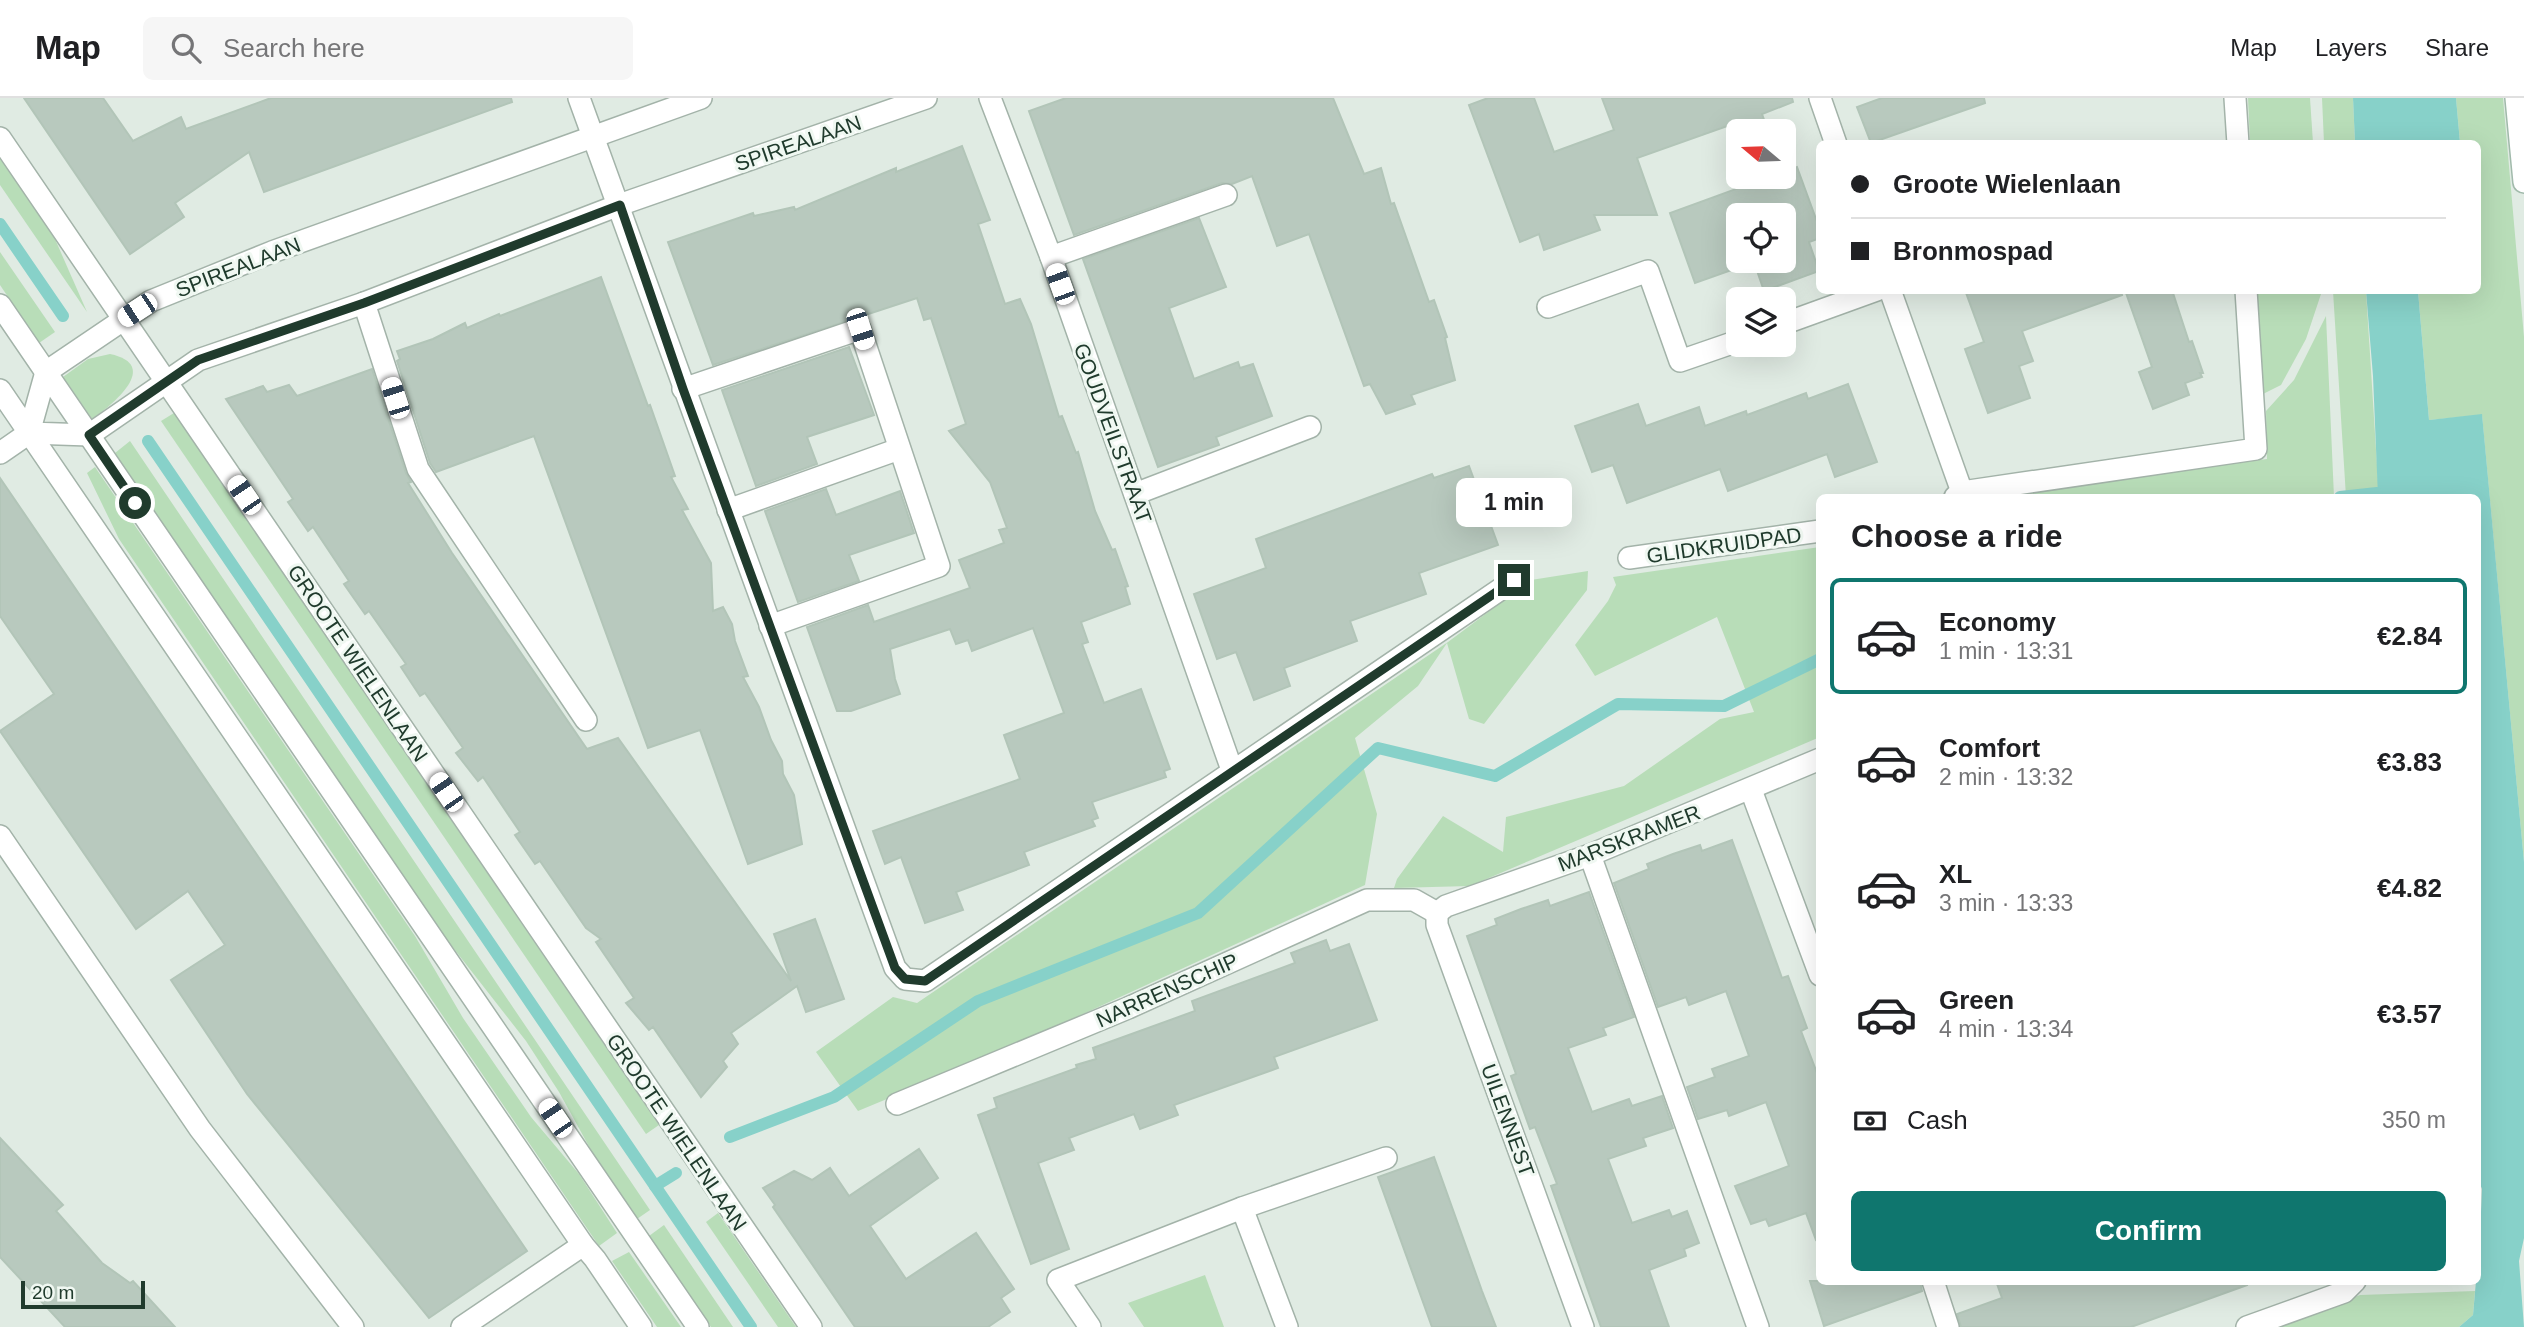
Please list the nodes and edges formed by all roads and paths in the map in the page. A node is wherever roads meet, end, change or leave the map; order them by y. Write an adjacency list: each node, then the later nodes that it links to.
1 (579, 98): 9 (street)
2 (701, 98): 9 (street, SPIREALAAN)
3 (926, 98): 14 (street, SPIREALAAN)
4 (990, 98): 15 (street, GOUDVEILSTRAAT)
5 (1820, 98): 10 (street)
6 (2235, 98): 11 (street)
7 (2516, 98): 12 (street)
8 (0, 138): 22 (street, GROOTE WIELENLAAN)
9 (593, 138): 14 (street); 22 (street, SPIREALAAN)
10 (1835, 140)
11 (2238, 140)
12 (2524, 182)
13 (1226, 195): 15 (street)
14 (620, 205): 19 (street, SPIREALAAN); 27 (street)
15 (1051, 257): 34 (street, GOUDVEILSTRAAT)
16 (1866, 294): 23 (street)
17 (1891, 294): 35 (street)
18 (2246, 294): 35 (street)
19 (364, 303): 26 (street, SPIREALAAN); 41 (street)
20 (0, 305): 25 (street)
21 (1548, 307): 24 (street)
22 (124, 319): 25 (street, SPIREALAAN); 26 (street, GROOTE WIELENLAAN)
23 (1796, 319)
24 (1726, 345)
25 (46, 372): 30 (street); 31 (street)
26 (167, 381): 31 (street, SPIREALAAN); 59 (street, GROOTE WIELENLAAN)
27 (683, 389): 32 (street); 36 (street)
28 (0, 390): 30 (street)
29 (1310, 427): 34 (street)
30 (29, 433): 31 (street); 33 (street); 52 (street)
31 (89, 435): 58 (street)
32 (899, 449): 36 (street); 40 (street)
33 (0, 453)
34 (1135, 494): 43 (street, GOUDVEILSTRAAT)
35 (1958, 494)
36 (728, 510): 40 (street)
37 (1816, 532): 38 (street, GLIDKRUIDPAD)
38 (1629, 558)
39 (1514, 580): 43 (street)
40 (770, 626): 43 (street)
41 (586, 720)
42 (1816, 762): 44 (street, MARSKRAMER)
43 (1232, 771)
44 (1751, 790): 46 (street, MARSKRAMER); 48 (street)
45 (0, 836): 55 (street)
46 (1590, 855): 47 (street, MARSKRAMER); 63 (street)
47 (1437, 913): 49 (street, NARRENSCHIP); 62 (street, UILENNEST)
48 (1816, 964)
49 (897, 1104)
50 (1386, 1158): 51 (street)
51 (1242, 1208): 60 (street); 61 (street)
52 (583, 1245): 56 (street); 57 (street)
53 (1934, 1285): 64 (street)
54 (2351, 1285): 65 (street)
55 (353, 1327)
56 (462, 1327)
57 (641, 1327)
58 (698, 1327)
59 (811, 1327)
60 (1090, 1327)
61 (1287, 1327)
62 (1583, 1327)
63 (1758, 1327)
64 (1948, 1327)
65 (2247, 1327)

